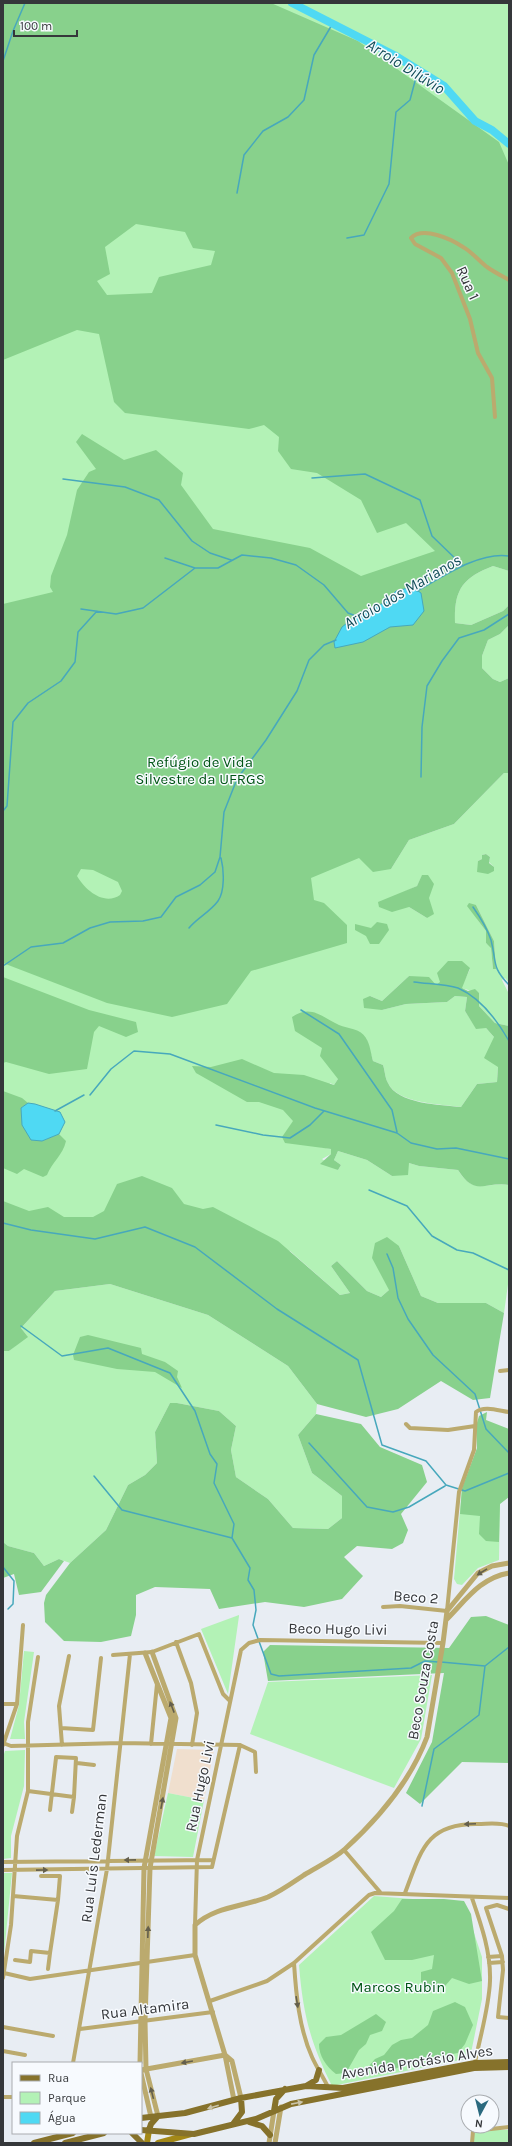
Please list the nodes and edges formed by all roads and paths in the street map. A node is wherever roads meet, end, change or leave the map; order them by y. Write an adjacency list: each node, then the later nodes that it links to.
1 (509, 280): 2 (street, Rua 1)
2 (495, 417)
3 (509, 1370): 4 (street)
4 (500, 1371)
5 (509, 1412): 7 (street, Beco Souza Costa)
6 (406, 1424): 7 (street)
7 (475, 1426): 11 (street, Beco Souza Costa)
8 (509, 1563): 11 (street, one-way to 11)
9 (509, 1573): 12 (street)
10 (383, 1607): 11 (street, Beco 2)
11 (447, 1611): 12 (street, Beco Souza Costa)
12 (446, 1620): 15 (street, Beco Souza Costa)
13 (23, 1625): 27 (street)
14 (176, 1642): 16 (street); 25 (street); 35 (street)
15 (444, 1643): 19 (street, Beco Hugo Livi); 48 (street, Beco Souza Costa)
16 (152, 1652): 17 (street); 34 (street, one-way to 16)
17 (145, 1653): 18 (street); 24 (street)
18 (130, 1654): 20 (street); 29 (street, Rua Luís Lederman)
19 (238, 1654): 25 (street, Rua Hugo Livi)
20 (114, 1655)
21 (69, 1656): 28 (street)
22 (38, 1657): 38 (street)
23 (101, 1658): 28 (street)
24 (157, 1684): 31 (street); 33 (street)
25 (229, 1700): 36 (street, Rua Hugo Livi)
26 (3, 1704): 27 (street)
27 (17, 1704): 30 (street)
28 (61, 1728): 32 (street)
29 (120, 1743): 31 (street); 32 (street); 53 (street, Rua Luís Lederman)
30 (3, 1744): 38 (street)
31 (151, 1744): 33 (street)
32 (62, 1745): 38 (street)
33 (167, 1745): 34 (street); 49 (street)
34 (173, 1745): 35 (street); 50 (street, one-way to 34)
35 (192, 1745): 36 (street)
36 (222, 1745): 37 (street); 51 (street, Rua Hugo Livi)
37 (240, 1745): 41 (street); 52 (street)
38 (29, 1746): 42 (street)
39 (77, 1763): 40 (street); 43 (street); 44 (street)
40 (94, 1765)
41 (256, 1772)
42 (28, 1792): 43 (street); 55 (street)
43 (52, 1794): 44 (street); 45 (street)
44 (74, 1797): 46 (street)
45 (50, 1810)
46 (72, 1812)
47 (509, 1826): 64 (street, one-way to 64)
48 (344, 1850): 63 (street); 70 (street, Beco Souza Costa)
49 (145, 1860): 50 (street); 53 (street, one-way to 53); 56 (street)
50 (151, 1860): 51 (street); 57 (street)
51 (197, 1860): 52 (street); 58 (street, Rua Hugo Livi)
52 (213, 1860): 58 (street)
53 (108, 1861): 55 (street); 59 (street, Rua Luís Lederman)
54 (3, 1862): 55 (street)
55 (15, 1862): 61 (street)
56 (144, 1868): 57 (street); 59 (street); 76 (street)
57 (150, 1868): 58 (street); 76 (street, one-way to 57)
58 (196, 1868): 70 (street, Rua Hugo Livi)
59 (107, 1869): 61 (street, one-way to 59); 81 (street, Rua Luís Lederman)
60 (3, 1870): 61 (street)
61 (15, 1870): 65 (street)
62 (41, 1876): 68 (street)
63 (380, 1892): 64 (street); 78 (street)
64 (405, 1893): 66 (street)
65 (13, 1896): 68 (street); 82 (street)
66 (472, 1898): 67 (street); 74 (street)
67 (509, 1898)
68 (58, 1900): 71 (street)
69 (509, 1909): 73 (street)
70 (195, 1924): 72 (street)
71 (50, 1953): 75 (street); 80 (street)
72 (195, 1955): 76 (street); 84 (street)
73 (502, 1956): 74 (street); 77 (street)
74 (488, 1957): 79 (street)
75 (15, 1960)
76 (144, 1962): 81 (street); 87 (street)
77 (503, 1962): 79 (street); 86 (street)
78 (294, 1963): 84 (street); 99 (street, one-way to 99)
79 (489, 1963): 96 (street)
80 (48, 1969)
81 (90, 1970): 82 (street); 89 (street, Rua Luís Lederman)
82 (4, 1971): 83 (street)
83 (3, 1978)
84 (210, 2001): 85 (street)
85 (213, 2012): 87 (street, Rua Altamira); 93 (street)
86 (509, 2018)
87 (143, 2021): 89 (street, Rua Altamira); 95 (street); 100 (street)
88 (3, 2026): 90 (street)
89 (80, 2029): 94 (street, Rua Luís Lederman)
90 (53, 2036)
91 (3, 2051): 92 (street)
92 (24, 2055)
93 (225, 2055): 100 (street, one-way to 100); 105 (street); 106 (street)
94 (74, 2062)
95 (140, 2062)
96 (475, 2062): 97 (main road, Avenida Protásio Alves); 102 (main road, Avenida Protásio Alves)
97 (509, 2062)
98 (509, 2067): 104 (main road, Avenida Protásio Alves)
99 (318, 2070): 101 (main road); 102 (street)
100 (143, 2071): 109 (street); 110 (street, one-way to 100)
101 (306, 2086): 102 (main road, Avenida Protásio Alves); 103 (main road, Avenida Protásio Alves)
102 (328, 2087): 104 (main road)
103 (285, 2089): 105 (main road, Avenida Protásio Alves); 108 (main road)
104 (334, 2096): 107 (main road, Avenida Protásio Alves, one-way to 104)
105 (241, 2098): 106 (main road, Avenida Protásio Alves); 113 (main road)
106 (234, 2100): 110 (main road, Avenida Protásio Alves, one-way to 110)
107 (281, 2107): 108 (main road, Avenida Protásio Alves); 128 (street)
108 (274, 2111): 112 (main road, Avenida Protásio Alves); 121 (street)
109 (151, 2116): 110 (main road, Avenida Protásio Alves); 111 (main road, Avenida Protásio Alves)
110 (158, 2116): 116 (main road)
111 (142, 2118)
112 (248, 2121): 113 (main road, Avenida Protásio Alves); 121 (main road)
113 (233, 2124): 120 (main road, Avenida Protásio Alves)
114 (509, 2127): 129 (street)
115 (142, 2130): 116 (main road, Avenida Protásio Alves)
116 (149, 2130): 120 (main road, Avenida Protásio Alves); 125 (main road)
117 (69, 2134): 122 (main road)
118 (100, 2134): 123 (main road)
119 (133, 2134): 124 (main road)
120 (194, 2134): 126 (main road, Avenida Protásio Alves)
121 (270, 2135): 127 (street)
122 (34, 2143)
123 (65, 2143)
124 (142, 2143)
125 (147, 2143)
126 (158, 2143)
127 (269, 2143)
128 (275, 2143)
129 (472, 2143)

